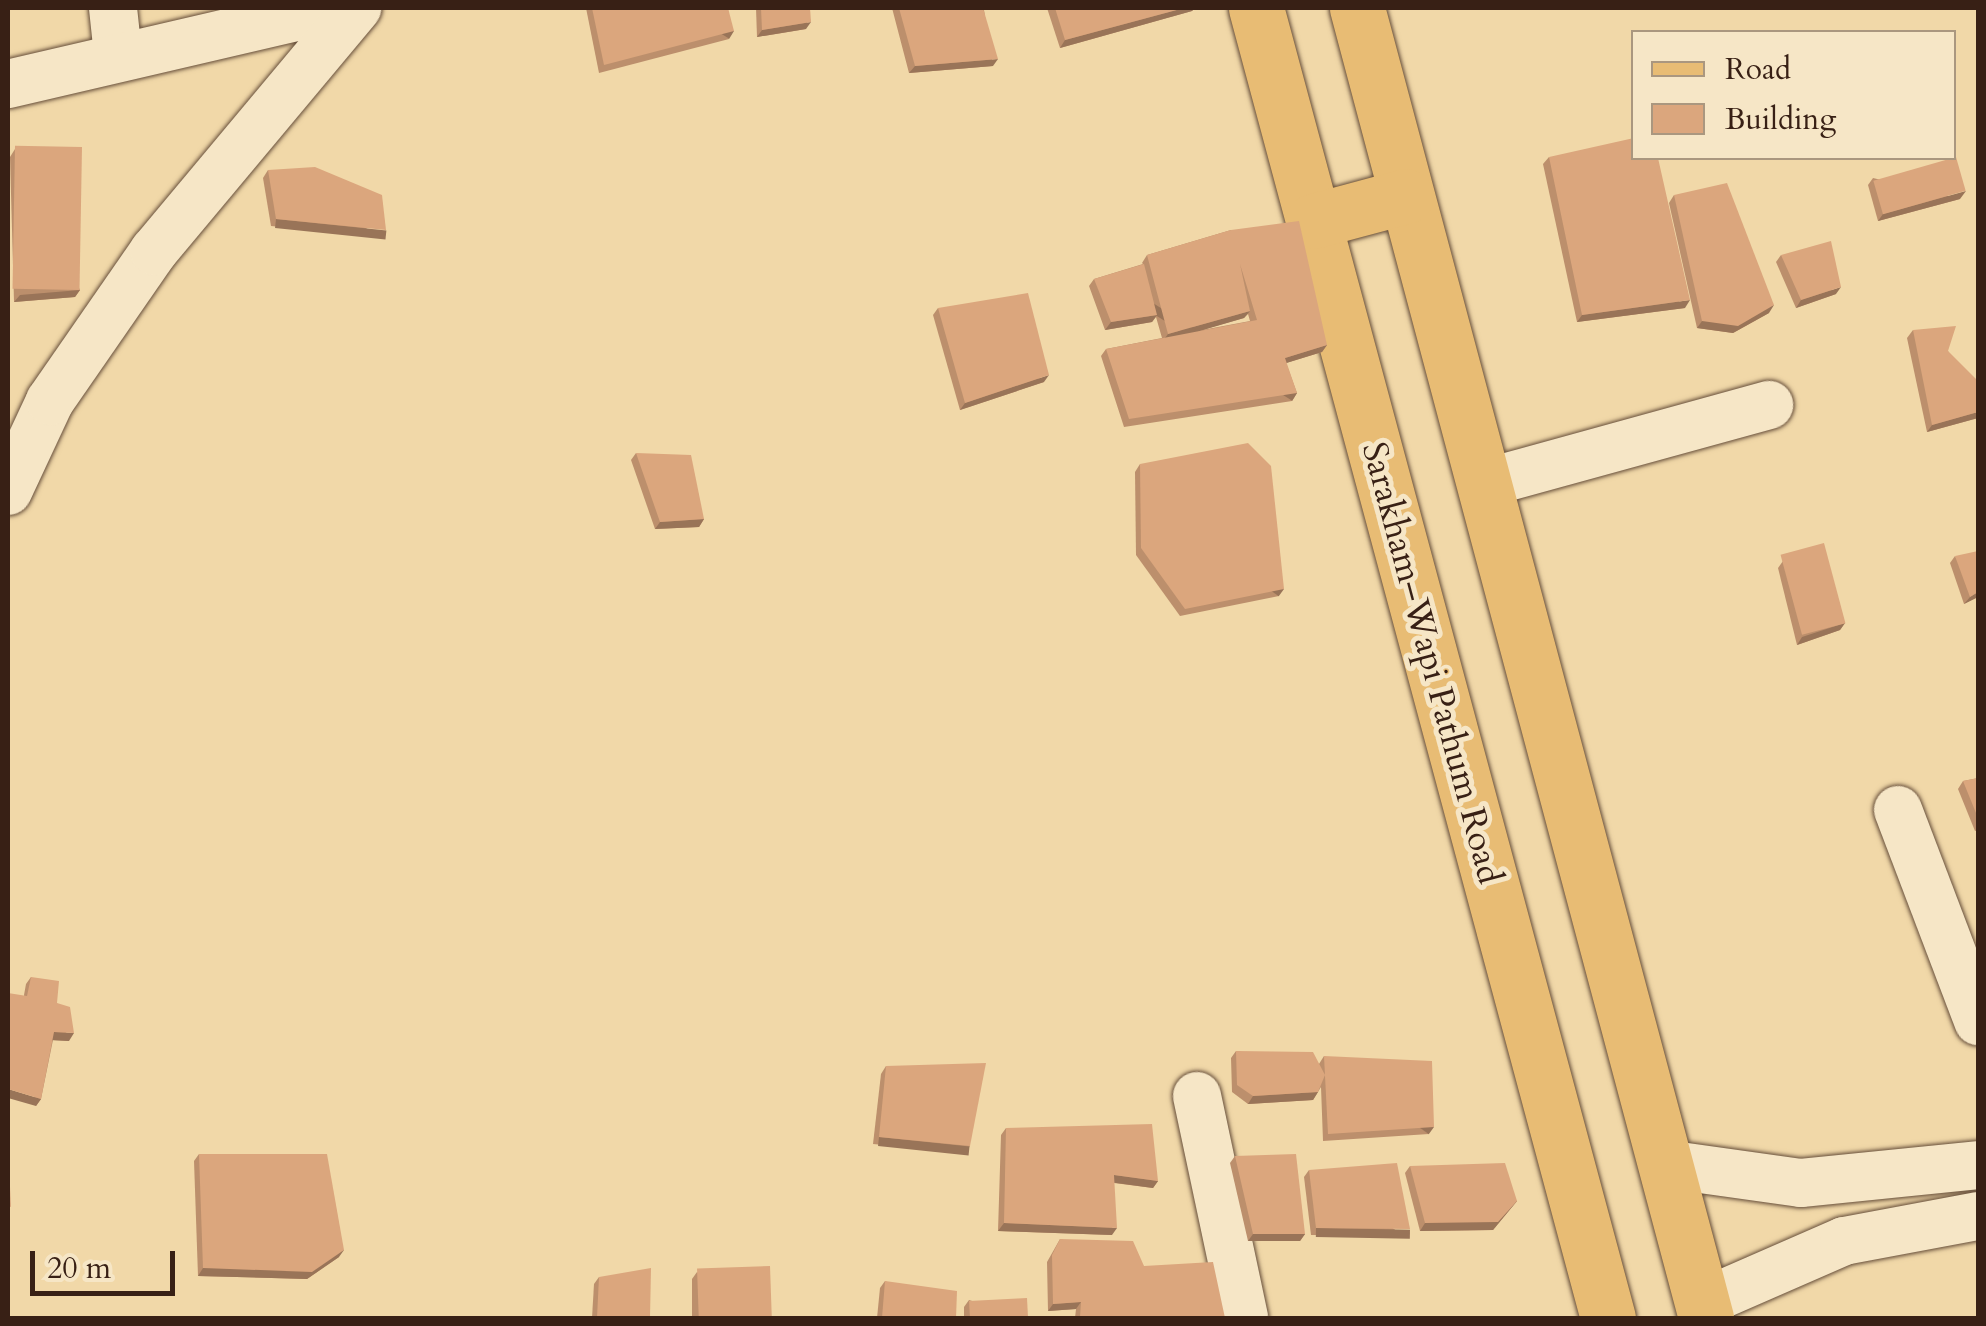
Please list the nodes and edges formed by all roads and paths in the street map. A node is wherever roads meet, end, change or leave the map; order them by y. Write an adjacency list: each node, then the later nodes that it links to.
1 (112, 8): 6 (street)
2 (334, 8): 6 (street)
3 (356, 8): 12 (street)
4 (1256, 8): 9 (main road, Sarakham–Wapi Pathum Road)
5 (1356, 8): 8 (main road)
6 (118, 55): 7 (street)
7 (8, 84)
8 (1406, 196): 9 (main road); 11 (main road)
9 (1313, 220): 21 (main road, Sarakham–Wapi Pathum Road)
10 (1769, 405): 11 (street)
11 (1482, 484): 16 (main road)
12 (8, 490)
13 (1898, 810): 14 (street)
14 (1978, 1021)
15 (1197, 1096): 20 (street)
16 (1664, 1164): 17 (street); 19 (main road)
17 (1978, 1165)
18 (1978, 1216): 19 (street)
19 (1704, 1311)
20 (1244, 1318)
21 (1608, 1318)

